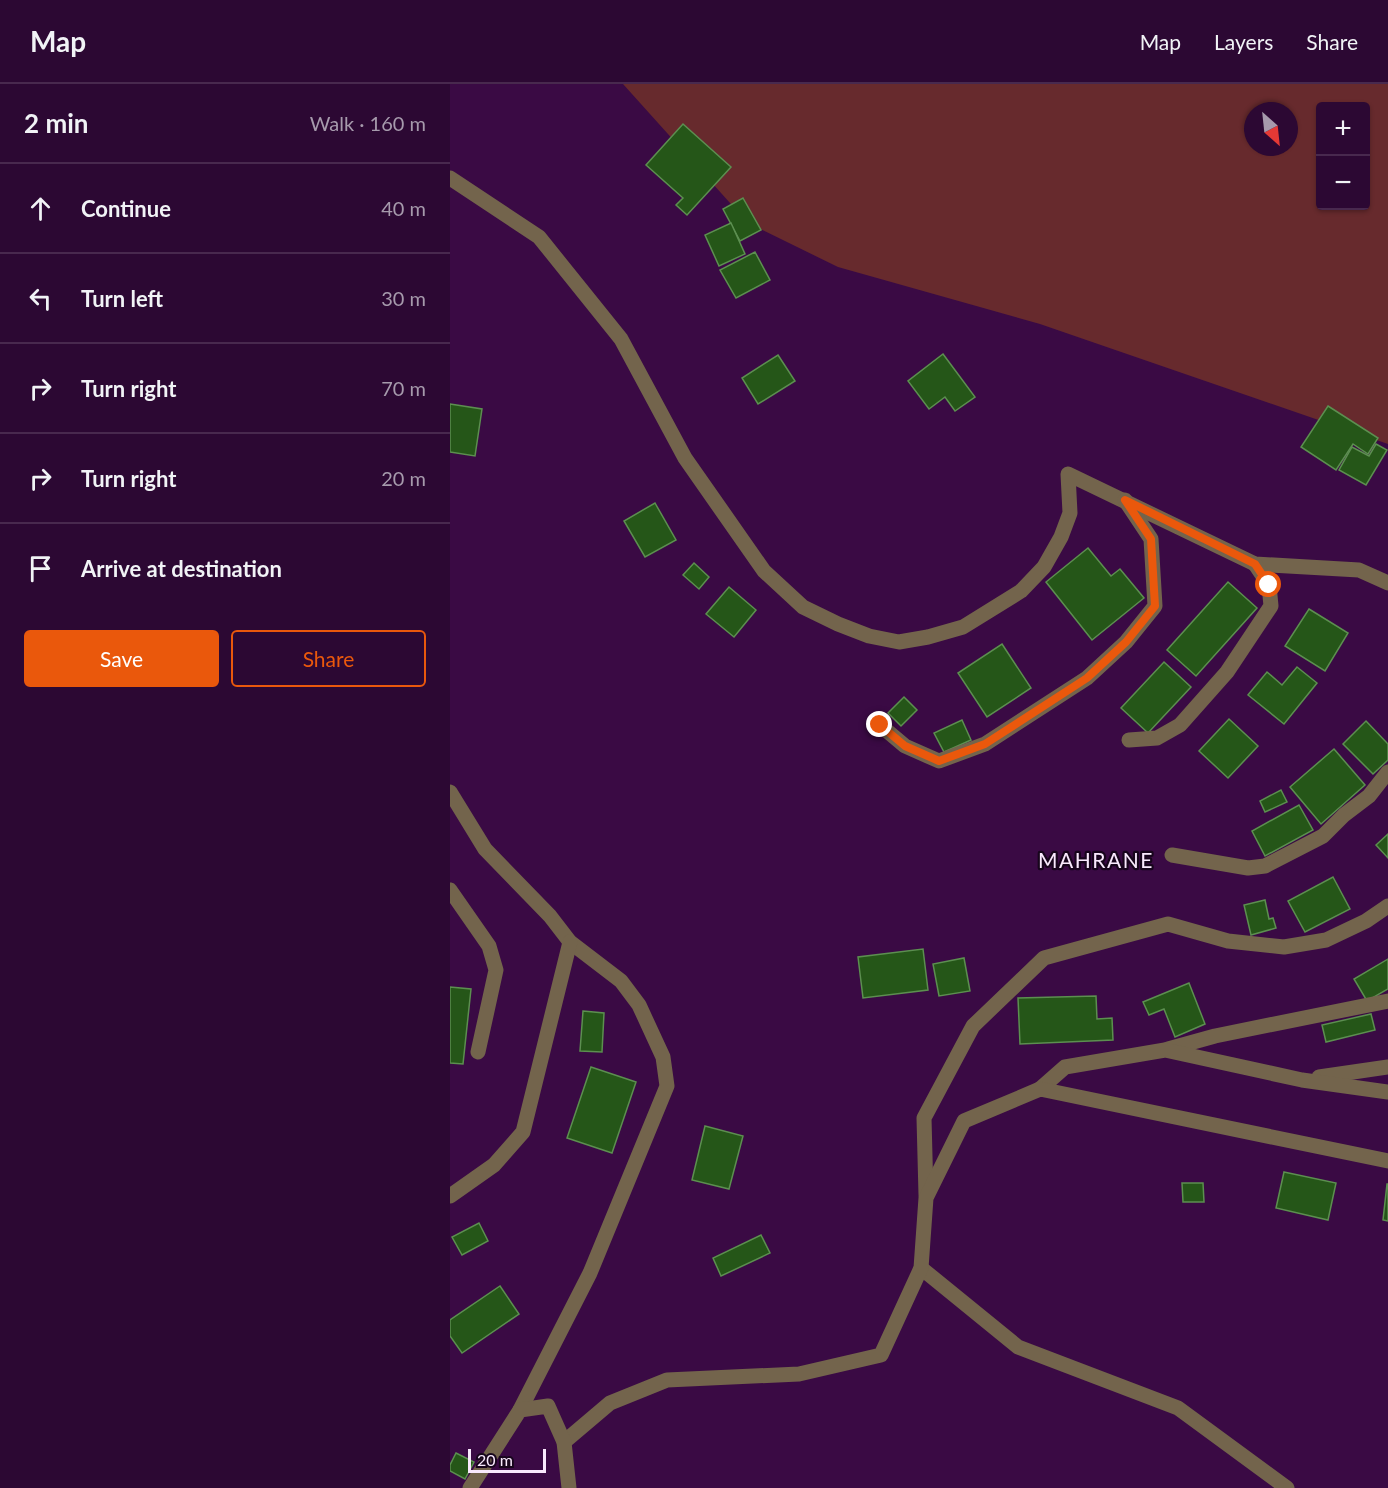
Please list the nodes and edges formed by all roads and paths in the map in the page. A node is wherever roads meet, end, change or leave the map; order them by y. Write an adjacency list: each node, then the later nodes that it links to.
1 (450, 178): 2 (street)
2 (1125, 500): 3 (street); 5 (street)
3 (1255, 564): 4 (street); 6 (street)
4 (1388, 583)
5 (880, 725)
6 (1129, 741)
7 (1388, 772): 9 (street)
8 (450, 792): 12 (street)
9 (1172, 855)
10 (450, 890): 15 (street)
11 (1388, 906): 22 (street)
12 (570, 942): 21 (street); 24 (street)
13 (1388, 1001): 14 (street)
14 (1165, 1050): 17 (street); 18 (street)
15 (478, 1052)
16 (1388, 1067): 17 (street)
17 (1302, 1080): 19 (street)
18 (1040, 1089): 20 (street); 22 (street)
19 (1388, 1092)
20 (1388, 1161)
21 (450, 1196)
22 (926, 1198): 23 (street)
23 (921, 1268): 25 (street); 28 (street)
24 (520, 1410): 25 (street); 26 (street)
25 (564, 1442): 27 (street)
26 (470, 1488)
27 (569, 1488)
28 (1287, 1488)

